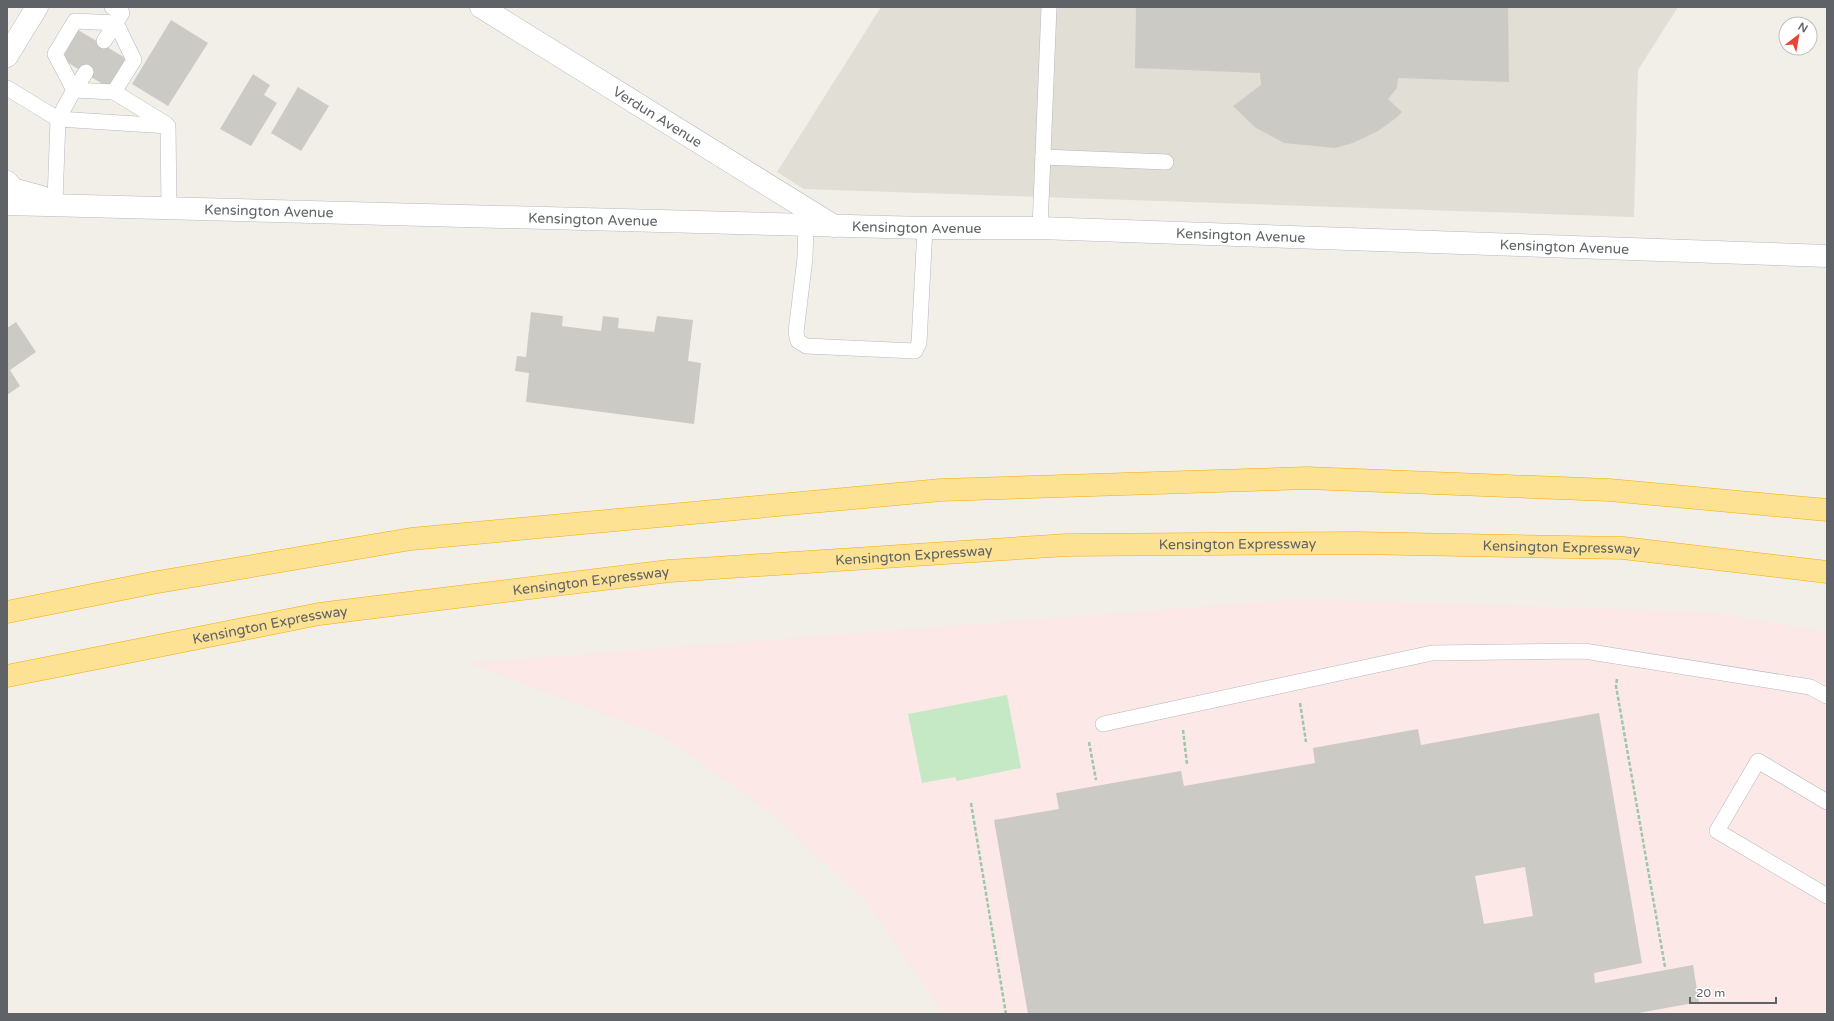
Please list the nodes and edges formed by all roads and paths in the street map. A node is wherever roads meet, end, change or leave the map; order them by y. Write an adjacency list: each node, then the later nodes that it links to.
1 (37, 7): 7 (street)
2 (112, 7): 5 (lane)
3 (481, 7): 21 (street, Verdun Avenue)
4 (1049, 7): 14 (lane)
5 (116, 23): 6 (lane); 10 (lane); 11 (lane)
6 (104, 41)
7 (7, 56)
8 (86, 72): 10 (lane)
9 (7, 88): 12 (lane)
10 (74, 90): 11 (lane); 12 (lane)
11 (114, 92): 13 (lane)
12 (58, 119): 13 (lane); 17 (lane)
13 (168, 126): 19 (lane)
14 (1043, 157): 15 (lane); 23 (lane)
15 (1166, 162)
16 (7, 182): 17 (street)
17 (65, 203): 18 (street, Kensington Avenue); 19 (street, Kensington Avenue)
18 (7, 204)
19 (169, 208): 20 (street, Kensington Avenue)
20 (806, 225): 21 (street, Kensington Avenue); 22 (lane)
21 (834, 226): 22 (street, Kensington Avenue)
22 (925, 228): 23 (street, Kensington Avenue)
23 (1040, 228): 24 (street, Kensington Avenue)
24 (1827, 256)
25 (1827, 510): 27 (highway)
26 (1827, 572): 28 (highway, Kensington Expressway)
27 (7, 612)
28 (7, 676)
29 (1617, 677): 41 (path)
30 (1827, 696): 32 (lane)
31 (1300, 705): 35 (path)
32 (1103, 724)
33 (1182, 724): 36 (path)
34 (1088, 734): 37 (path)
35 (1306, 742)
36 (1187, 764)
37 (1096, 780)
38 (1827, 802): 40 (lane)
39 (971, 803): 42 (path)
40 (1827, 896)
41 (1665, 967)
42 (1006, 1014)

